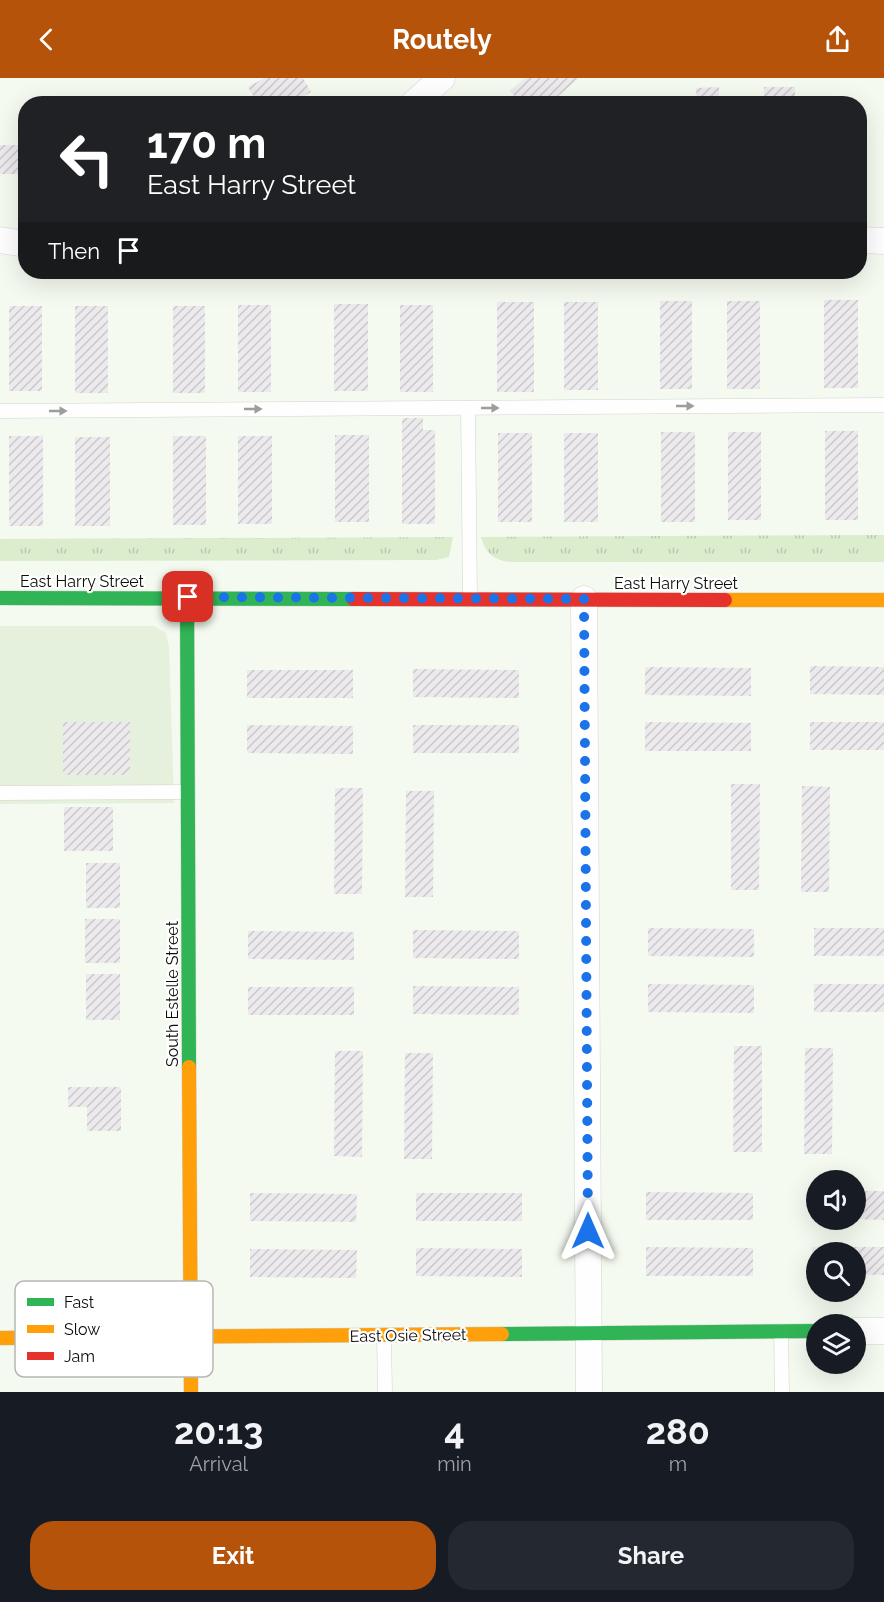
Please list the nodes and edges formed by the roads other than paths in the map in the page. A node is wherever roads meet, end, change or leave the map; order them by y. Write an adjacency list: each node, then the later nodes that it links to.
1 (442, 78): 2 (street)
2 (421, 96)
3 (0, 240): 6 (street)
4 (867, 240): 5 (street)
5 (884, 241)
6 (18, 244)
7 (18, 247): 8 (street)
8 (0, 248)
9 (884, 405): 10 (lane, one-way to 9)
10 (468, 408): 11 (lane, one-way to 10); 14 (lane)
11 (0, 411)
12 (188, 597): 13 (street, East Harry Street); 14 (street, East Harry Street); 17 (street, South Estelle Street)
13 (0, 598)
14 (470, 598): 15 (street, East Harry Street)
15 (584, 599): 16 (street, East Harry Street); 24 (street)
16 (884, 600)
17 (188, 792): 18 (lane); 19 (street, South Estelle Street)
18 (0, 793)
19 (190, 1281)
20 (884, 1330): 23 (street)
21 (781, 1331): 22 (street, East Osie Street); 24 (street, East Osie Street); 31 (lane)
22 (806, 1331)
23 (866, 1331)
24 (589, 1333): 25 (street, East Osie Street); 30 (street)
25 (384, 1335): 26 (street, East Osie Street); 29 (lane)
26 (213, 1336)
27 (0, 1338): 28 (street, East Osie Street)
28 (15, 1338)
29 (385, 1392)
30 (589, 1392)
31 (782, 1392)

